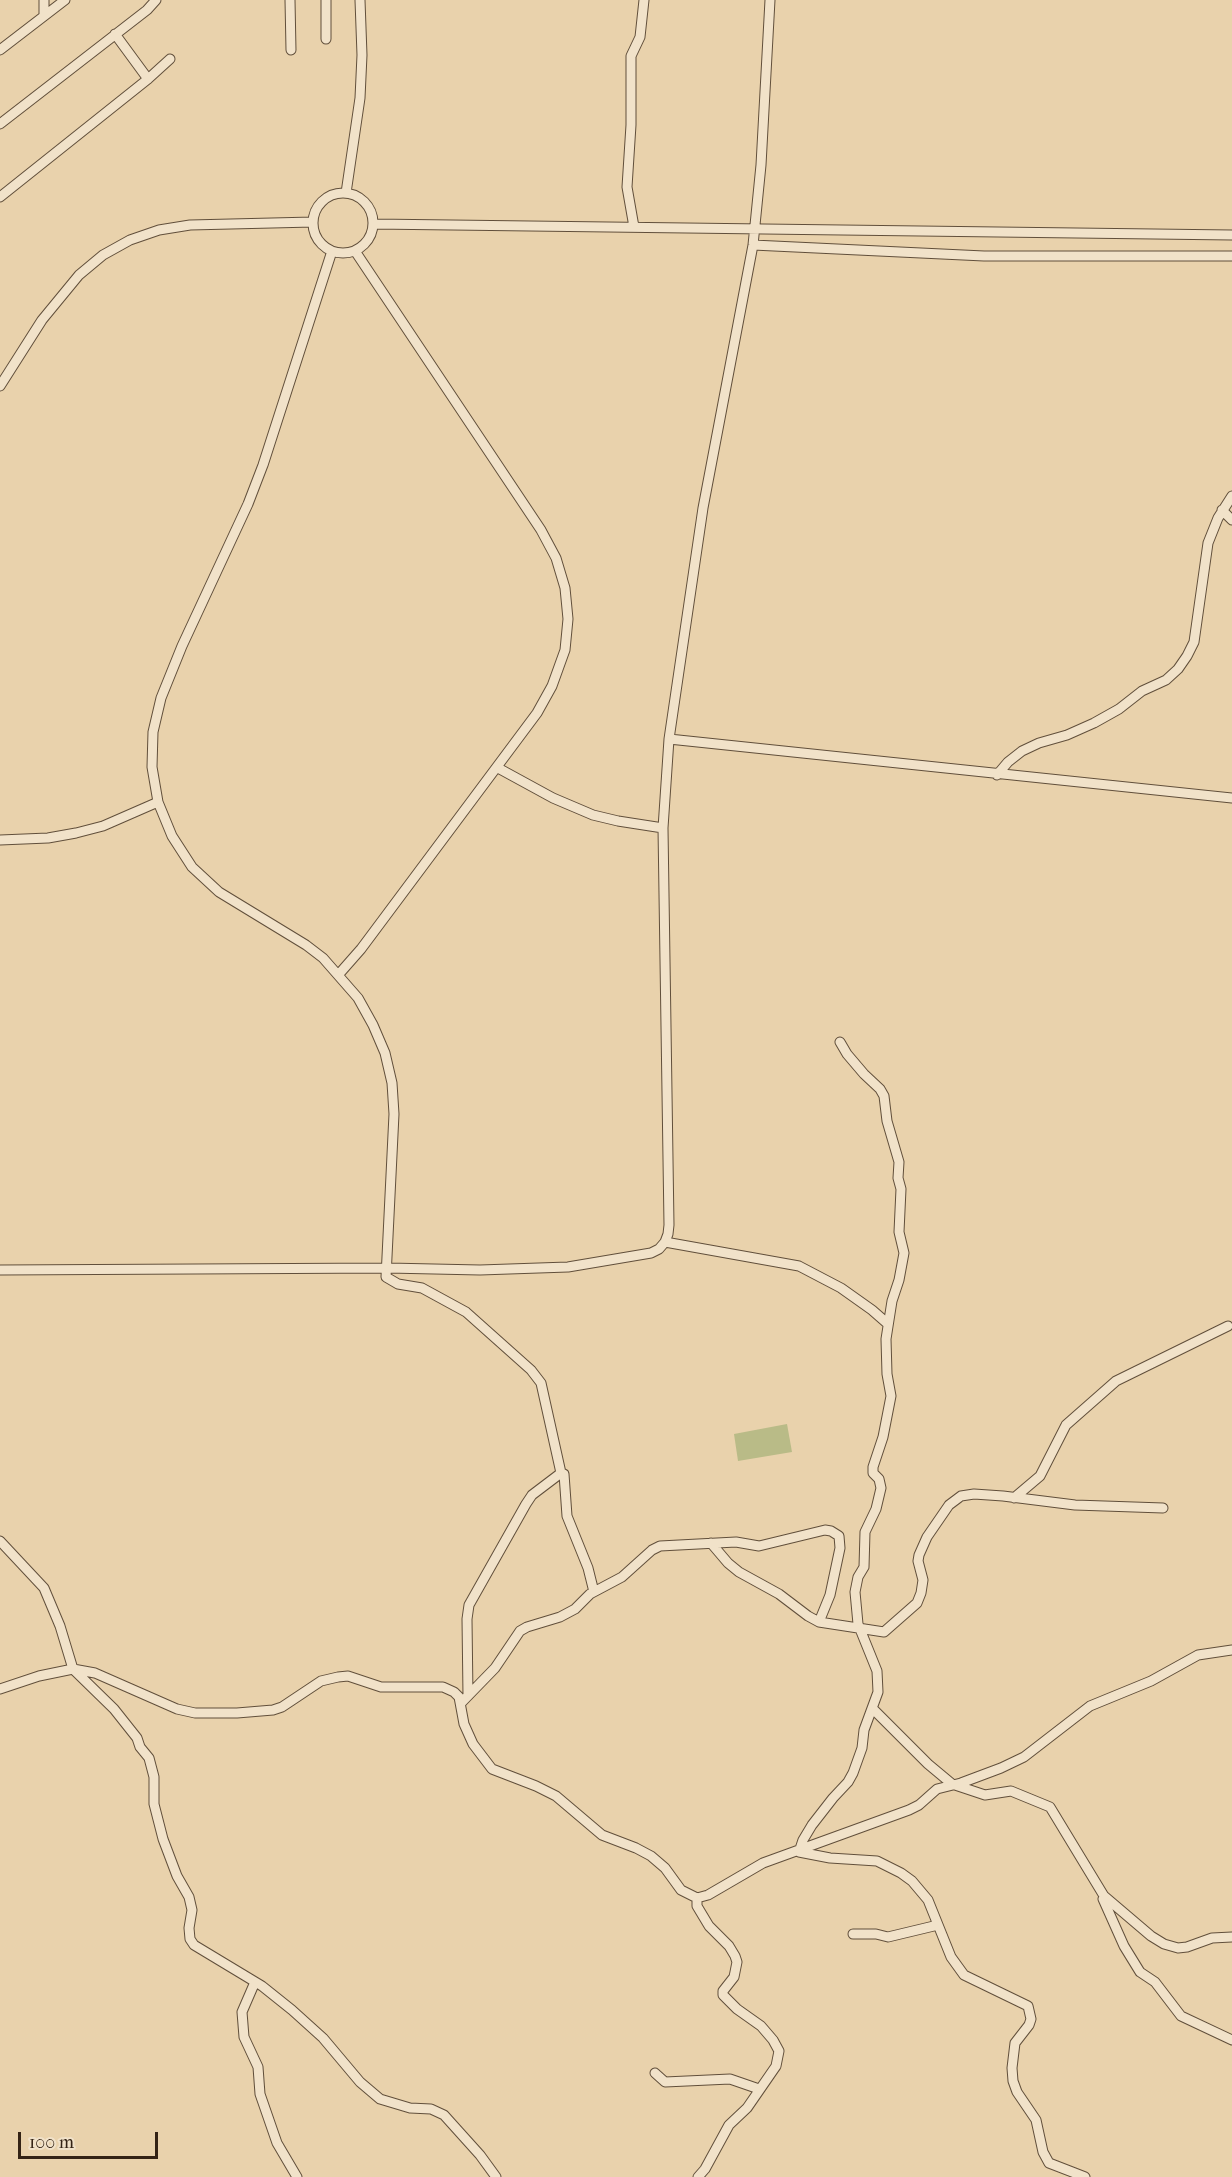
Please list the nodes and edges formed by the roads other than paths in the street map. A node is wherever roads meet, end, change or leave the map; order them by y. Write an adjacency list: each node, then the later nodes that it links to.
1 (44, 0): 9 (street)
2 (65, 0): 9 (street)
3 (156, 0): 10 (street)
4 (290, 0): 13 (street)
5 (326, 0): 11 (street)
6 (360, 0): 17 (street)
7 (644, 0): 21 (street)
8 (770, 0): 22 (street)
9 (44, 16): 12 (street)
10 (115, 34): 15 (street); 16 (street)
11 (326, 39)
12 (0, 50)
13 (291, 50)
14 (170, 59): 15 (street)
15 (148, 79): 18 (street)
16 (0, 124)
17 (346, 193): 19 (street); 20 (street)
18 (0, 197)
19 (313, 222): 25 (street); 28 (street)
20 (374, 224): 21 (street); 26 (street)
21 (634, 227): 22 (street)
22 (755, 230): 23 (street); 24 (street)
23 (1232, 235)
24 (753, 245): 27 (street); 32 (street)
25 (332, 252): 26 (street); 36 (street)
26 (355, 252): 33 (street)
27 (1232, 256)
28 (0, 386)
29 (1232, 496): 30 (street)
30 (1222, 510): 31 (street); 34 (street)
31 (1232, 520)
32 (669, 739): 34 (street); 37 (street)
33 (498, 768): 37 (street); 39 (street)
34 (997, 775): 35 (street)
35 (1232, 798)
36 (158, 801): 38 (street); 39 (street)
37 (663, 828): 41 (street)
38 (0, 840)
39 (339, 974): 42 (street)
40 (840, 1042): 44 (street)
41 (665, 1242): 42 (street); 44 (street)
42 (387, 1268): 43 (street); 46 (street)
43 (0, 1270)
44 (888, 1324): 53 (street)
45 (1228, 1326): 47 (street)
46 (561, 1473): 51 (street); 57 (street)
47 (1014, 1498): 48 (street); 53 (street)
48 (1163, 1508)
49 (0, 1541): 55 (street)
50 (711, 1543): 51 (street); 52 (street); 52 (street)
51 (594, 1592): 57 (street)
52 (819, 1622): 53 (street)
53 (861, 1630): 59 (street)
54 (1232, 1650): 60 (street)
55 (73, 1669): 56 (street); 58 (street); 67 (street)
56 (0, 1689)
57 (468, 1696): 58 (street)
58 (461, 1703): 63 (street)
59 (873, 1709): 60 (street); 61 (street)
60 (952, 1784): 61 (street); 62 (street)
61 (799, 1852): 63 (street); 64 (street)
62 (1099, 1888): 66 (street); 68 (street)
63 (696, 1898): 70 (street)
64 (938, 1924): 65 (street); 74 (street)
65 (853, 1934)
66 (1232, 1937)
67 (255, 1982): 71 (street); 72 (street)
68 (1232, 2040)
69 (655, 2073): 70 (street)
70 (759, 2090): 73 (street)
71 (297, 2177)
72 (496, 2177)
73 (698, 2177)
74 (1085, 2177)

